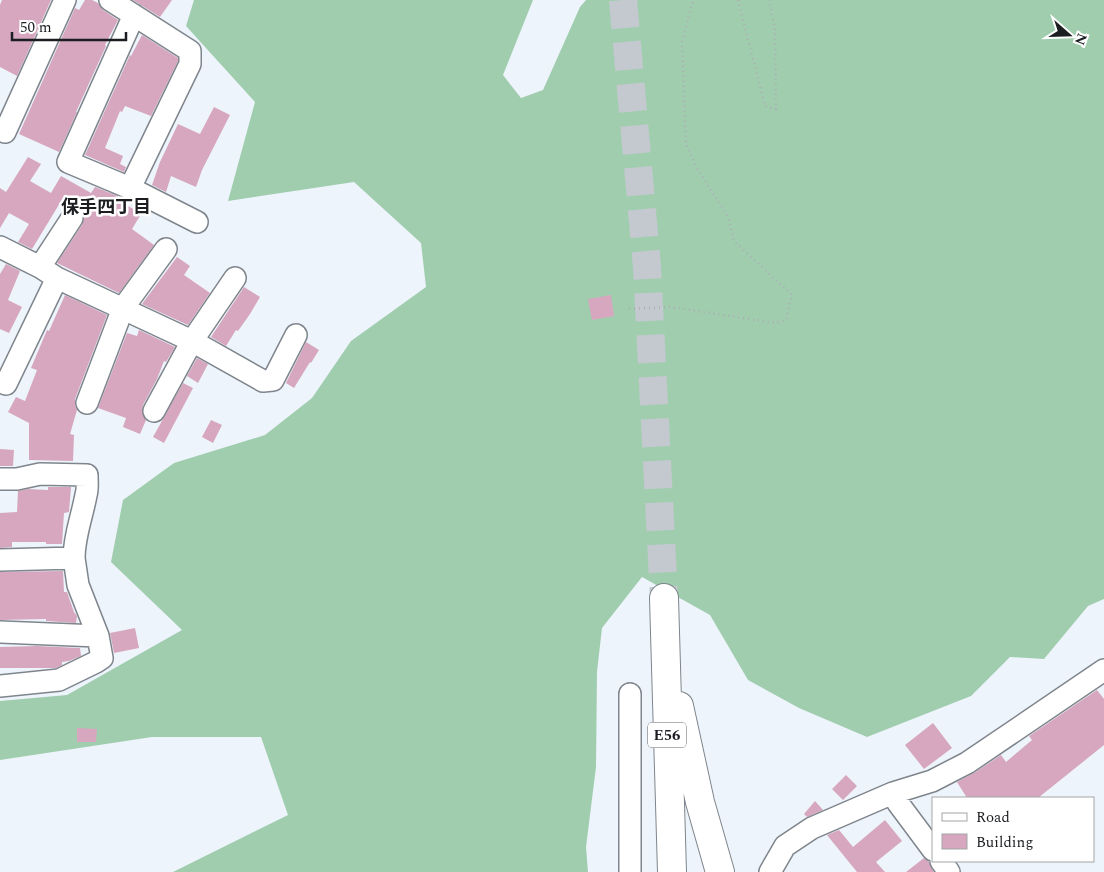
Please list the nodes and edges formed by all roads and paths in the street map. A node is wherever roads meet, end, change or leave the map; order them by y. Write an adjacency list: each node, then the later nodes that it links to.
1 (65, 0): 7 (street)
2 (110, 0): 6 (street)
3 (693, 0): 16 (path)
4 (738, 0): 5 (path)
5 (769, 0)
6 (134, 15): 8 (street); 8 (street)
7 (0, 129)
8 (130, 188): 10 (street)
9 (72, 218): 13 (street)
10 (197, 222)
11 (0, 247): 13 (street)
12 (166, 249): 15 (street)
13 (49, 272): 15 (street); 19 (street)
14 (235, 278): 18 (street)
15 (123, 308): 18 (street); 20 (street)
16 (629, 309)
17 (296, 335): 18 (street)
18 (192, 341): 21 (street)
19 (6, 384)
20 (88, 403)
21 (154, 411)
22 (0, 479): 23 (street)
23 (74, 558): 24 (street); 28 (street)
24 (0, 560)
25 (664, 598): 26 (highway, E56)
26 (665, 631): 33 (highway, E56); 38 (highway)
27 (0, 632): 28 (street)
28 (98, 636): 30 (street)
29 (1104, 670): 32 (street)
30 (0, 686)
31 (630, 694): 35 (street)
32 (893, 794): 34 (street); 39 (street)
33 (669, 808): 36 (highway); 37 (highway, E56)
34 (932, 849)
35 (630, 872)
36 (664, 872)
37 (672, 872)
38 (720, 872)
39 (770, 872)

